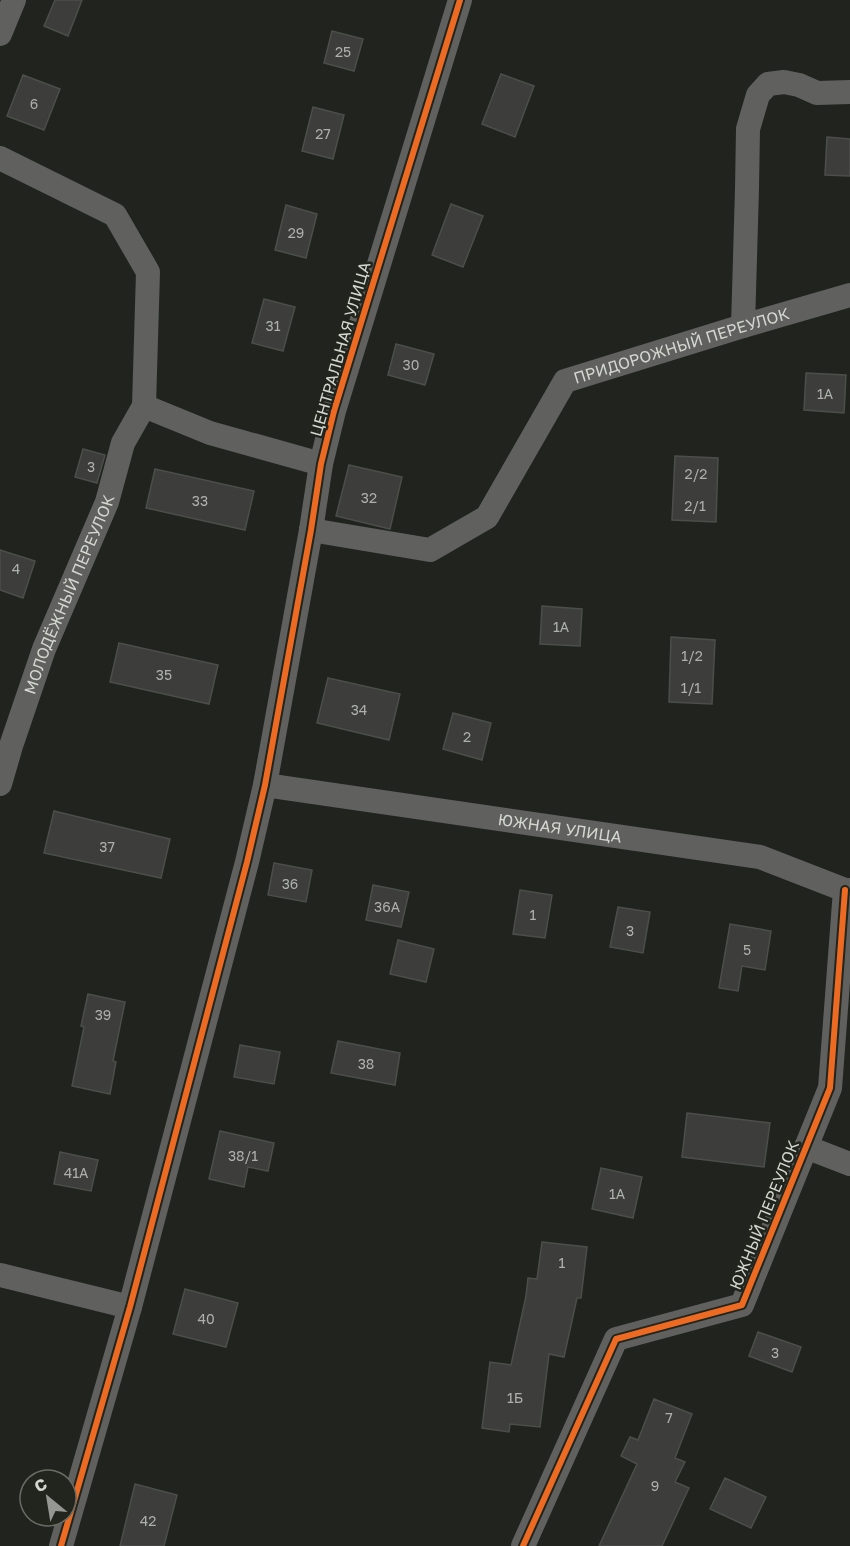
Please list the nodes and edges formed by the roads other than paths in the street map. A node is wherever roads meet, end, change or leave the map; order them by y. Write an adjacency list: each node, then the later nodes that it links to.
1 (14, 0): 3 (street)
2 (460, 0): 9 (street, ЦЕНТРАЛЬНАЯ УЛИЦА)
3 (0, 34)
4 (850, 92): 7 (street)
5 (0, 158): 8 (street)
6 (850, 295): 7 (street, ПРИДОРОЖНЫЙ ПЕРЕУЛОК)
7 (743, 326): 10 (street, ПРИДОРОЖНЫЙ ПЕРЕУЛОК)
8 (144, 406): 9 (street); 11 (street, МОЛОДЁЖНЫЙ ПЕРЕУЛОК)
9 (321, 464): 10 (street, ЦЕНТРАЛЬНАЯ УЛИЦА)
10 (311, 530): 12 (street, ЦЕНТРАЛЬНАЯ УЛИЦА)
11 (0, 784)
12 (265, 784): 13 (street, ЮЖНАЯ УЛИЦА); 17 (street, ЦЕНТРАЛЬНАЯ УЛИЦА)
13 (847, 890): 14 (street, ЮЖНЫЙ ПЕРЕУЛОК)
14 (806, 1147): 15 (street); 19 (street, ЮЖНЫЙ ПЕРЕУЛОК)
15 (850, 1164)
16 (0, 1275): 17 (street)
17 (130, 1308): 18 (street, ЦЕНТРАЛЬНАЯ УЛИЦА)
18 (61, 1546)
19 (523, 1546)

